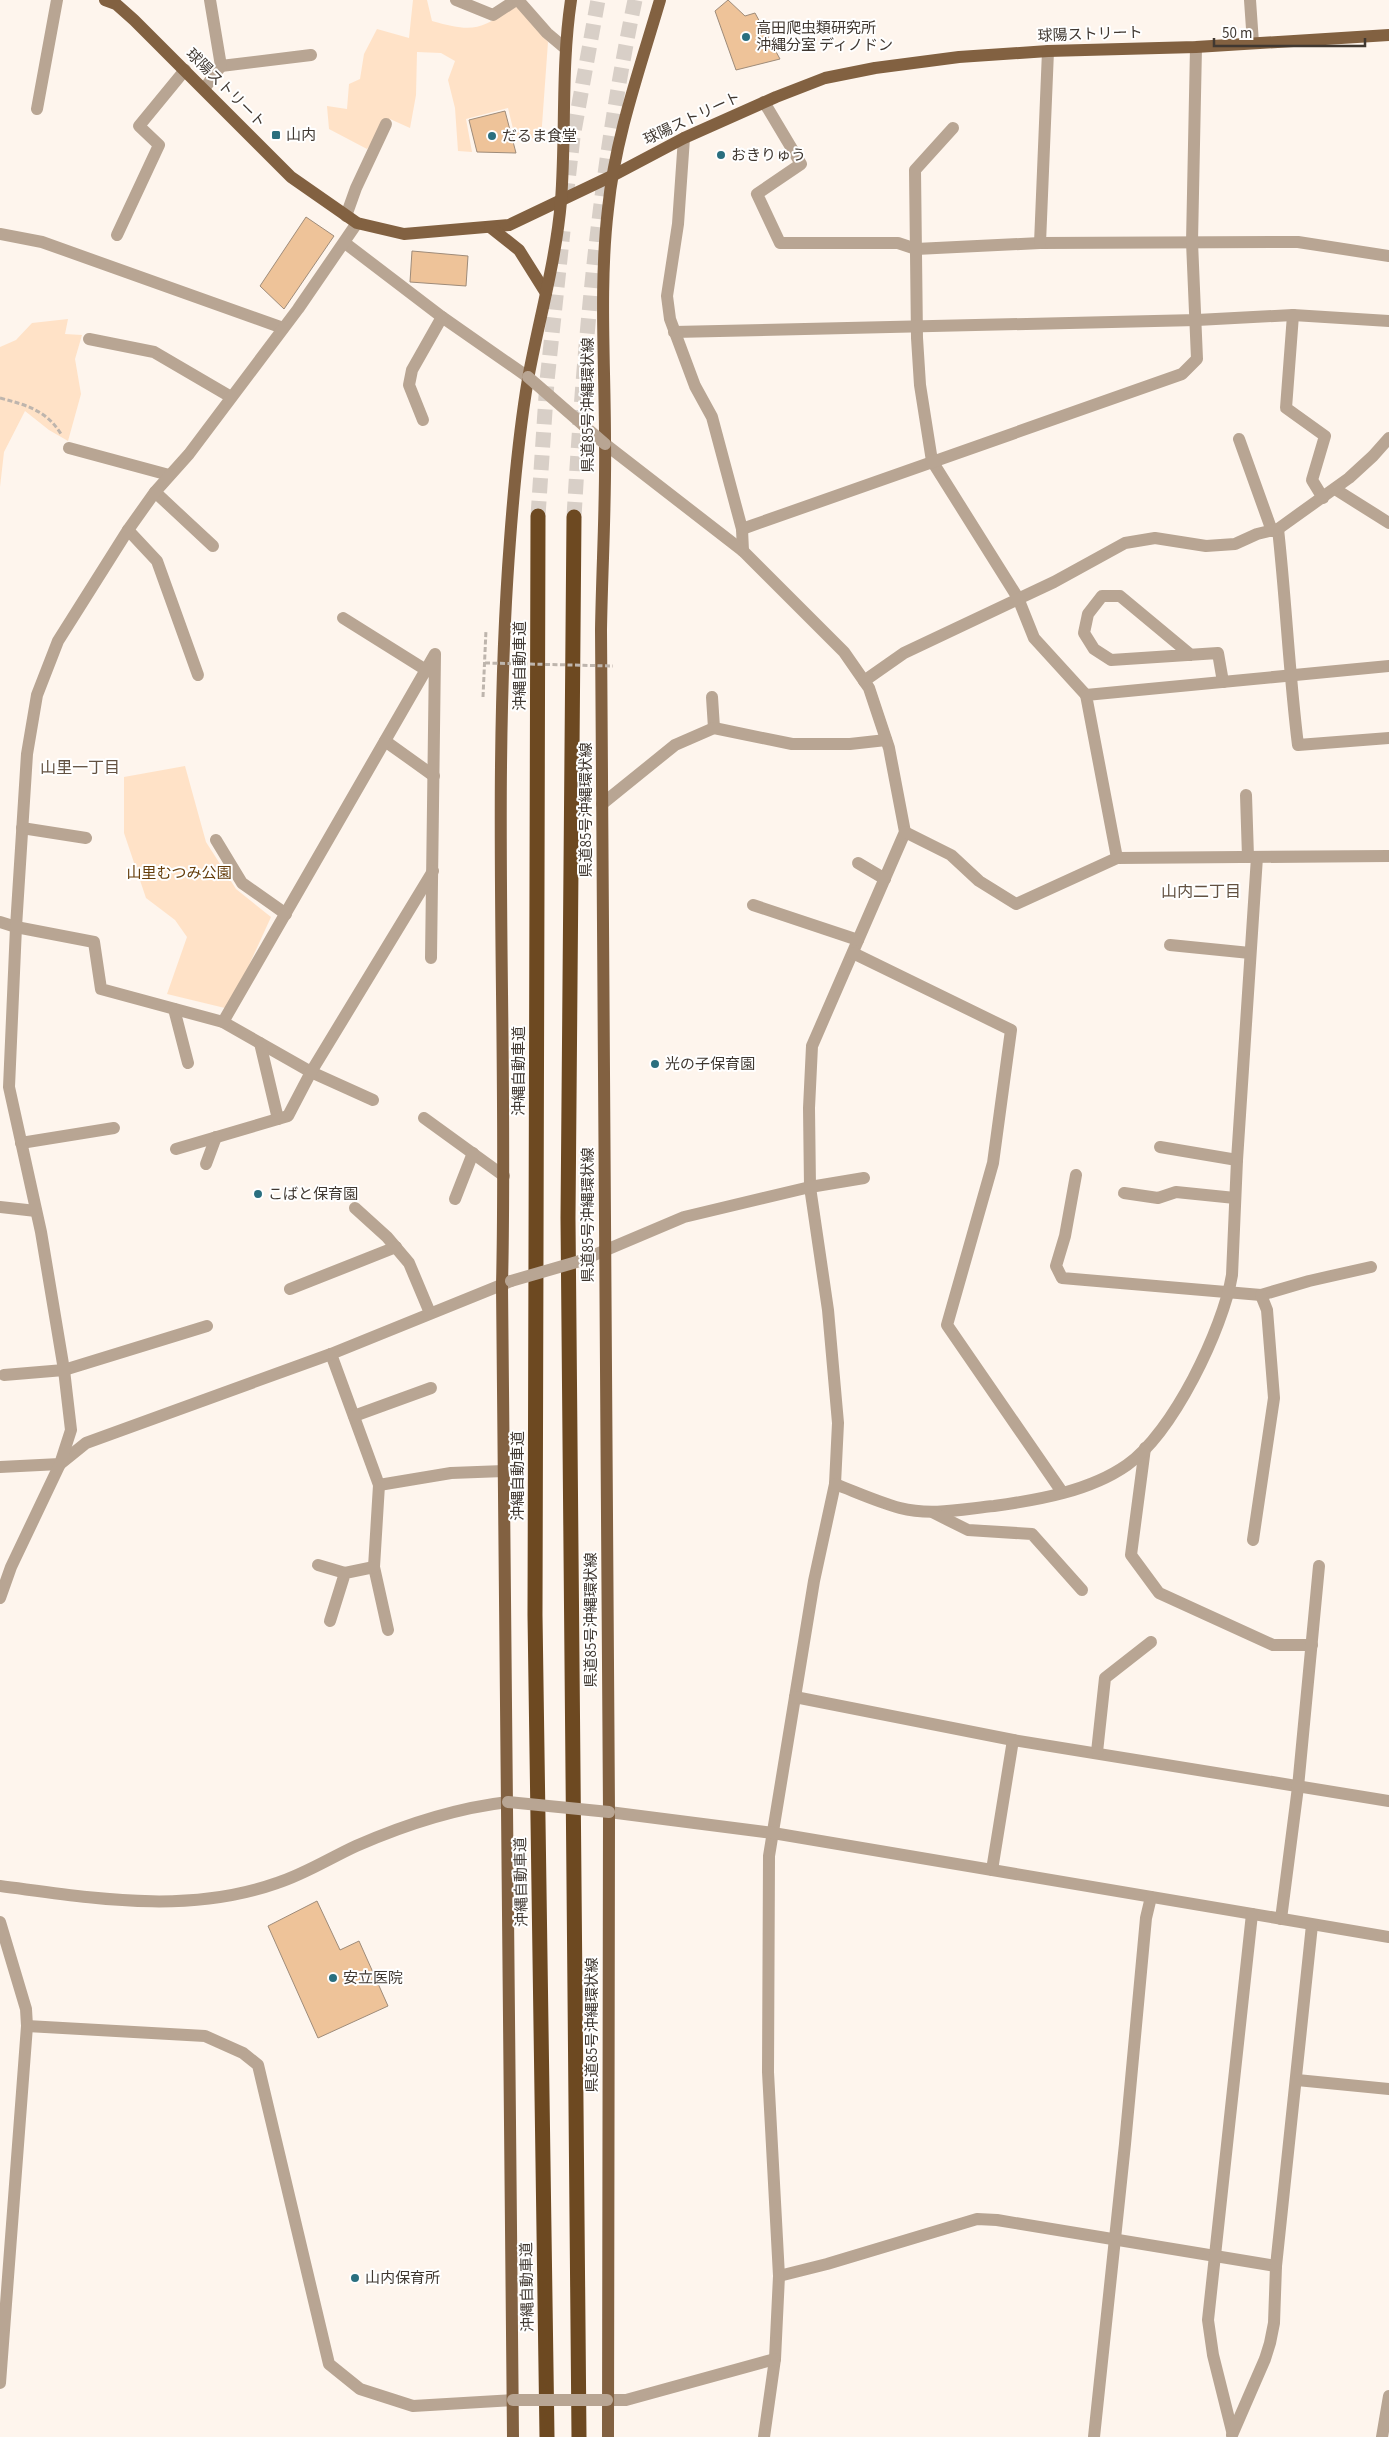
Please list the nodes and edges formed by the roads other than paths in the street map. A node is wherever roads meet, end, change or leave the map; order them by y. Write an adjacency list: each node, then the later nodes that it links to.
1 (58, 0): 19 (street)
2 (210, 0): 15 (street)
3 (456, 0): 4 (street)
4 (517, 0): 12 (street)
5 (571, 0): 12 (main road)
6 (660, 0): 23 (main road, 県道85号沖縄環状線)
7 (1250, 0): 10 (street)
8 (113, 1): 16 (main road, 球陽ストリート)
9 (1389, 35): 10 (main road, 球陽ストリート)
10 (1253, 43): 11 (main road, 球陽ストリート)
11 (1196, 47): 13 (main road, 球陽ストリート); 30 (street)
12 (566, 49): 24 (main road)
13 (1048, 51): 18 (main road, 球陽ストリート); 32 (street)
14 (311, 54): 15 (street)
15 (221, 66): 17 (street)
16 (185, 70): 17 (main road, 球陽ストリート); 29 (street)
17 (204, 89): 25 (main road, 球陽ストリート)
18 (764, 102): 22 (main road, 球陽ストリート); 33 (street)
19 (37, 109)
20 (386, 124): 25 (street)
21 (953, 128): 33 (street)
22 (684, 138): 23 (main road, 球陽ストリート); 42 (street)
23 (614, 175): 24 (main road, 球陽ストリート); 49 (main road, 県道85号沖縄環状線)
24 (561, 201): 27 (main road, 球陽ストリート); 35 (main road)
25 (346, 216): 26 (main road, 球陽ストリート)
26 (358, 223): 27 (main road, 球陽ストリート); 31 (street)
27 (490, 227): 35 (main road)
28 (0, 234): 40 (street)
29 (117, 235)
30 (1192, 242): 32 (street); 34 (street); 38 (street)
31 (345, 243): 37 (street); 40 (street)
32 (1040, 243): 33 (street)
33 (916, 249): 41 (street)
34 (1389, 256)
35 (546, 293): 44 (main road)
36 (1292, 315): 38 (street); 39 (street); 55 (street)
37 (442, 317): 44 (street); 46 (street)
38 (1197, 320): 41 (street); 51 (street)
39 (1389, 321)
40 (283, 328): 45 (street)
41 (916, 328): 42 (street); 51 (street)
42 (674, 332): 59 (street)
43 (89, 339): 45 (street)
44 (528, 377): 49 (street, bridge); 120 (main road)
45 (231, 397): 52 (street)
46 (423, 420)
47 (1389, 438): 53 (street)
48 (1239, 439): 61 (street)
49 (605, 444): 63 (street); 81 (main road, 県道85号沖縄環状線)
50 (69, 448): 52 (street)
51 (932, 461): 59 (street); 64 (street)
52 (170, 476): 54 (street)
53 (1335, 489): 55 (street); 58 (street)
54 (155, 492): 60 (street); 62 (street)
55 (1324, 498): 61 (street)
56 (538, 516): 192 (highway, 沖縄自動車道)
57 (574, 516): 193 (highway)
58 (1389, 523)
59 (742, 529): 63 (street)
60 (128, 530): 69 (street); 82 (street)
61 (1275, 530): 64 (street); 70 (street)
62 (213, 546)
63 (743, 551): 71 (street)
64 (1018, 598): 71 (street); 73 (street)
65 (343, 618): 68 (street)
66 (1191, 655): 66 (street); 72 (street)
67 (1389, 666): 70 (street)
68 (426, 670): 78 (street); 79 (street)
69 (198, 675)
70 (1289, 676): 72 (street); 76 (street)
71 (864, 681): 77 (street)
72 (1223, 682): 73 (street)
73 (1086, 695): 88 (street)
74 (712, 697): 75 (street)
75 (714, 728): 77 (street); 81 (street)
76 (1389, 738)
77 (886, 740): 83 (street)
78 (385, 741): 79 (street); 93 (street)
79 (434, 776): 90 (street)
80 (1246, 795): 87 (street)
81 (602, 804): 130 (main road, 県道85号沖縄環状線)
82 (22, 828): 84 (street); 95 (street)
83 (905, 832): 88 (street); 91 (street)
84 (86, 838)
85 (216, 840): 93 (street)
86 (1389, 856): 87 (street)
87 (1252, 857): 88 (street); 98 (street)
88 (1117, 858)
89 (858, 863): 91 (street)
90 (433, 871): 100 (street); 106 (street)
91 (885, 878): 96 (street)
92 (753, 905): 96 (street)
93 (286, 914): 102 (street)
94 (0, 922): 95 (street)
95 (16, 927): 101 (street); 103 (street)
96 (858, 940): 99 (street)
97 (1170, 946): 98 (street)
98 (1250, 953): 117 (street)
99 (853, 954): 122 (street); 149 (street)
100 (431, 958)
101 (174, 1009): 102 (street); 105 (street)
102 (223, 1022): 104 (street)
103 (5, 1026): 107 (street)
104 (260, 1044): 106 (street); 110 (street)
105 (188, 1063)
106 (311, 1072): 108 (street); 110 (street)
107 (4, 1086): 113 (street)
108 (373, 1100)
109 (424, 1118): 116 (street)
110 (278, 1119): 112 (street)
111 (114, 1128): 113 (street)
112 (216, 1137): 115 (street); 118 (street)
113 (21, 1143): 128 (street)
114 (1160, 1147): 117 (street)
115 (176, 1149)
116 (473, 1153): 120 (street); 125 (street)
117 (1237, 1160): 124 (street)
118 (206, 1164)
119 (1076, 1175): 134 (street)
120 (504, 1176): 132 (main road)
121 (864, 1178): 122 (street)
122 (810, 1187): 130 (street); 147 (street)
123 (1124, 1193): 124 (street)
124 (1235, 1198): 134 (street)
125 (455, 1199)
126 (0, 1207): 128 (street)
127 (354, 1208): 129 (street)
128 (36, 1210): 139 (street)
129 (396, 1247): 133 (street); 136 (street)
130 (604, 1252): 132 (street, bridge); 168 (main road, 県道85号沖縄環状線)
131 (1371, 1267): 135 (street)
132 (506, 1283): 136 (street); 146 (main road)
133 (290, 1289)
134 (1229, 1292): 135 (street); 143 (street)
135 (1260, 1295): 151 (street)
136 (430, 1314): 138 (street)
137 (207, 1326): 139 (street)
138 (331, 1354): 142 (street); 144 (street)
139 (64, 1370): 140 (street); 144 (street)
140 (4, 1375)
141 (431, 1388): 142 (street)
142 (354, 1416): 148 (street)
143 (1146, 1448): 149 (street); 161 (street)
144 (60, 1464): 145 (street); 157 (street)
145 (0, 1467)
146 (504, 1471): 148 (street); 167 (main road)
147 (836, 1484): 150 (street); 162 (street)
148 (379, 1486): 154 (street)
149 (1062, 1492): 150 (street)
150 (932, 1511): 156 (street)
151 (1253, 1540)
152 (318, 1565): 155 (street)
153 (1320, 1566): 161 (street)
154 (374, 1567): 155 (street); 159 (street)
155 (345, 1573): 158 (street)
156 (1082, 1590)
157 (0, 1598)
158 (330, 1621)
159 (388, 1630)
160 (1151, 1642): 164 (street)
161 (1312, 1645): 165 (street)
162 (795, 1697): 163 (street); 169 (street)
163 (1013, 1740): 164 (street); 170 (street)
164 (1097, 1752): 165 (street)
165 (1298, 1787): 166 (street); 174 (street)
166 (1389, 1800)
167 (508, 1802): 168 (street, bridge); 171 (street); 188 (main road)
168 (609, 1812): 169 (street); 189 (main road, 県道85号沖縄環状線)
169 (773, 1833): 170 (street); 184 (street)
170 (992, 1870): 172 (street)
171 (0, 1886)
172 (1151, 1897): 173 (street); 181 (street)
173 (1252, 1914): 174 (street); 182 (street)
174 (1281, 1919): 176 (street)
175 (0, 1922): 178 (street)
176 (1312, 1925): 177 (street); 179 (street)
177 (1389, 1937)
178 (27, 2026): 186 (street); 188 (street)
179 (1297, 2080): 180 (street); 183 (street)
180 (1389, 2090)
181 (1113, 2239): 182 (street); 184 (street); 196 (street)
182 (1215, 2257): 183 (street); 190 (street)
183 (1276, 2266): 190 (street)
184 (779, 2276): 185 (street)
185 (775, 2359): 189 (street); 195 (street)
186 (0, 2383)
187 (1389, 2396): 197 (street)
188 (513, 2400): 189 (street, bridge); 191 (main road)
189 (607, 2400): 194 (main road, 県道85号沖縄環状線)
190 (1232, 2434)
191 (513, 2437)
192 (547, 2437)
193 (579, 2437)
194 (608, 2437)
195 (764, 2437)
196 (1094, 2437)
197 (1382, 2437)

